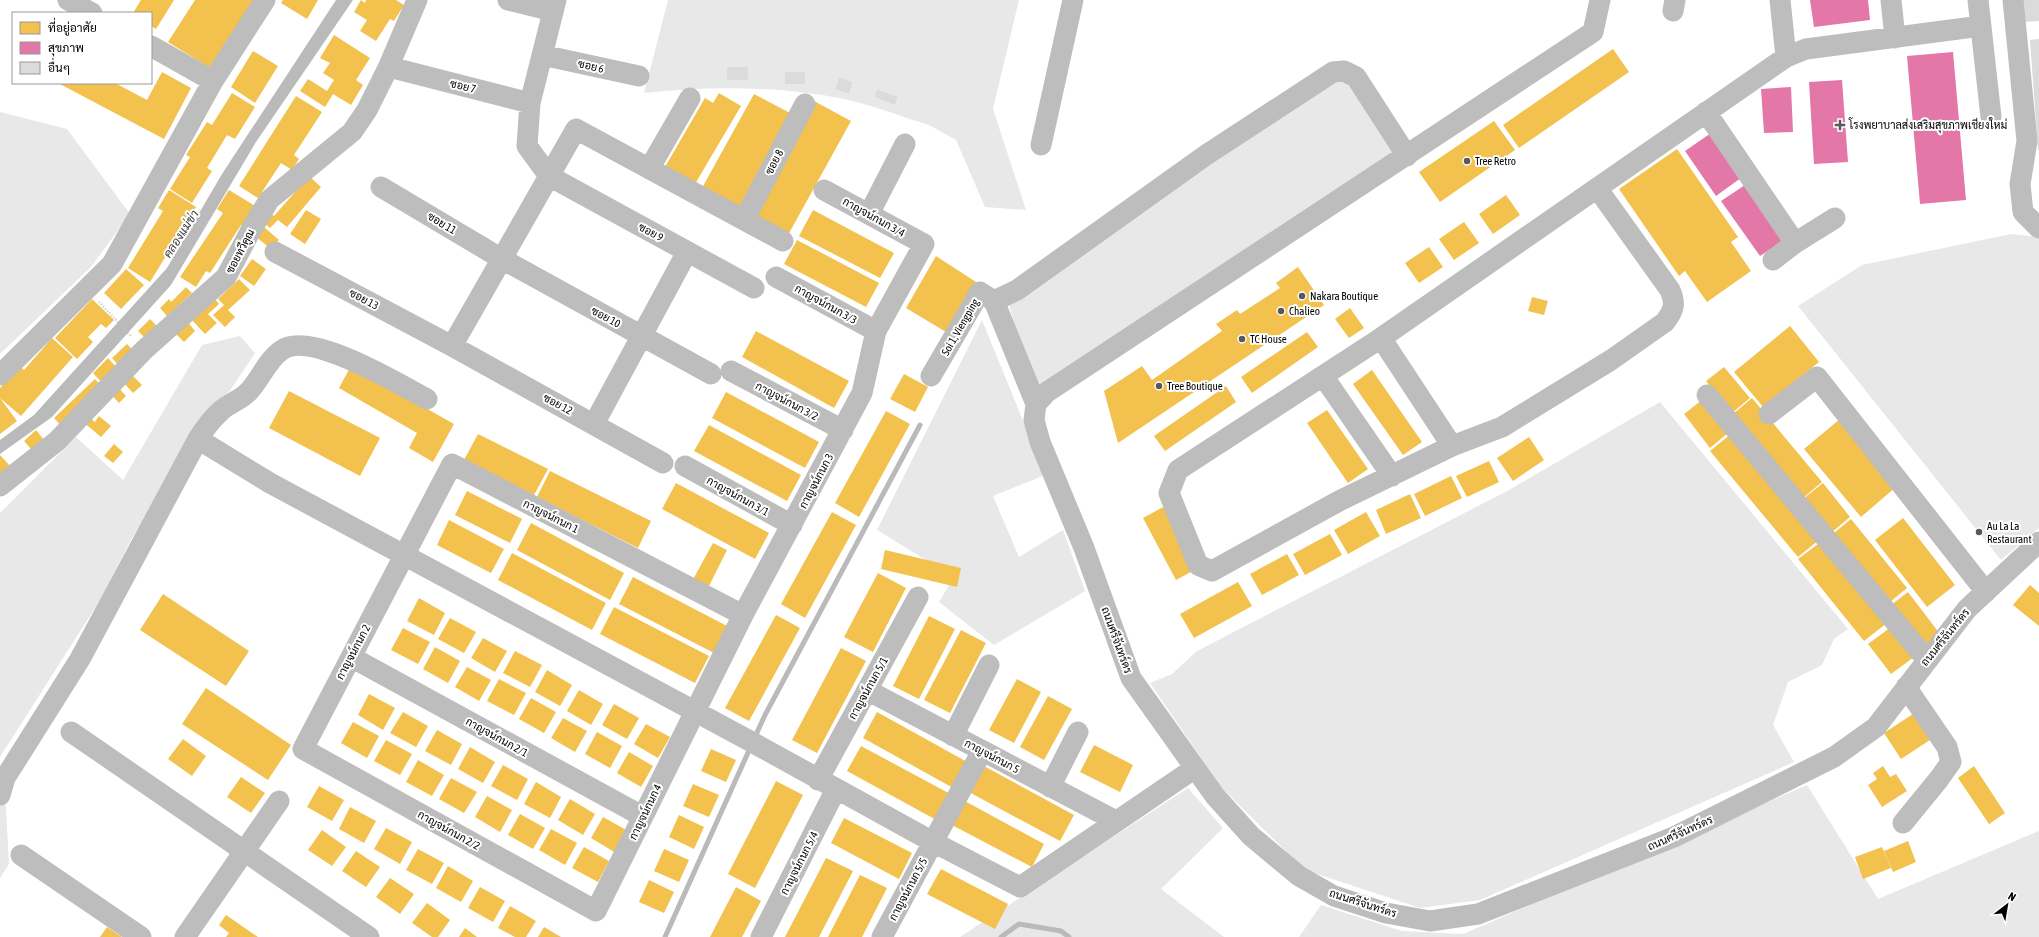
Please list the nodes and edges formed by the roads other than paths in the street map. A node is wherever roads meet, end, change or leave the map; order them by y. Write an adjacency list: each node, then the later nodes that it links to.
1 (68, 0): 12 (street)
2 (265, 0): 20 (street)
3 (417, 0): 68 (street, ซอยทวีคูณ)
4 (508, 0): 11 (street)
5 (1074, 0): 27 (street)
6 (1600, 0): 28 (street)
7 (1780, 0): 17 (street)
8 (1891, 0): 14 (street)
9 (1978, 0): 13 (street)
10 (2013, 0): 37 (street)
11 (555, 5): 16 (street)
12 (90, 12)
13 (1981, 26): 14 (street); 25 (street)
14 (1895, 38): 17 (street)
15 (152, 47): 20 (street)
16 (542, 55): 19 (street, ซอย 6); 22 (street)
17 (1786, 57): 24 (street)
18 (397, 69): 22 (street, ซอย 7)
19 (639, 76)
20 (213, 81): 54 (street)
21 (690, 98): 29 (street)
22 (530, 103): 30 (street)
23 (805, 104): 36 (street, ซอย 8)
24 (1706, 112): 32 (street); 40 (street)
25 (1991, 117)
26 (905, 144): 34 (street)
27 (1041, 145)
28 (1407, 156): 47 (street); 59 (street)
29 (649, 169): 30 (street); 36 (street)
30 (549, 176): 42 (street, ซอย 9); 43 (street)
31 (381, 187): 43 (street, ซอย 11)
32 (1597, 188): 50 (street); 64 (street)
33 (824, 190): 34 (street, กาญจน์กนก 3/4)
34 (869, 214): 39 (street, กาญจน์กนก 3/4)
35 (1835, 218): 40 (street)
36 (744, 220): 38 (street)
37 (2039, 228)
38 (783, 241)
39 (924, 244): 48 (street, กาญจน์กนก 3)
40 (1795, 244): 44 (street)
41 (275, 252): 51 (street, ซอย 13)
42 (687, 252): 46 (street, ซอย 9); 49 (street)
43 (502, 259): 49 (street, ซอย 10); 51 (street)
44 (1773, 260)
45 (776, 277): 48 (street, กาญจน์กนก 3/3)
46 (754, 288)
47 (994, 301): 55 (street, Soi 1, Viengping); 59 (street, ถนนศรีจันทร์ดร)
48 (876, 331): 62 (street, กาญจน์กนก 3)
49 (641, 336): 53 (street, ซอย 10); 61 (street)
50 (1380, 338): 56 (street); 64 (street)
51 (452, 346): 61 (street, ซอย 12)
52 (731, 371): 62 (street, กาญจน์กนก 3/2)
53 (711, 374)
54 (0, 375)
55 (931, 376)
56 (1322, 376): 67 (street); 67 (street)
57 (1707, 395): 76 (street)
58 (427, 399): 63 (street)
59 (1036, 404): 86 (street, ถนนศรีจันทร์ดร)
60 (1769, 414): 72 (street)
61 (594, 424): 65 (street, ซอย 12)
62 (843, 430): 69 (street, กาญจน์กนก 3)
63 (198, 439): 71 (street); 89 (street)
64 (1452, 446): 67 (street)
65 (663, 464)
66 (684, 466): 69 (street, กาญจน์กนก 3/1)
67 (1392, 476)
68 (0, 486)
69 (792, 525): 74 (street, กาญจน์กนก 3)
70 (2039, 542): 72 (street, ถนนศรีจันทร์ดร)
71 (404, 556): 74 (street, กาญจน์กนก 1); 75 (street, กาญจน์กนก 2); 80 (street)
72 (1986, 592): 76 (street, ถนนศรีจันทร์ดร)
73 (918, 596): 79 (street, กาญจน์กนก 5/1)
74 (743, 615): 80 (street, กาญจน์กนก 3)
75 (351, 657): 84 (street, กาญจน์กนก 2); 91 (street, กาญจน์กนก 2/1)
76 (1927, 660): 78 (street, ถนนศรีจันทร์ดร)
77 (989, 665): 83 (street)
78 (1906, 687): 86 (street, ถนนศรีจันทร์ดร); 93 (street)
79 (867, 690): 83 (street, กาญจน์กนก 5); 87 (street, กาญจน์กนก 5/1)
80 (693, 712): 87 (street); 91 (street, กาญจน์กนก 4)
81 (71, 732): 95 (street)
82 (1078, 732): 88 (street)
83 (953, 736): 85 (street, กาญจน์กนก 5)
84 (303, 749): 97 (street, กาญจน์กนก 2/2)
85 (982, 751): 88 (street, กาญจน์กนก 5); 94 (street, กาญจน์กนก 5/5)
86 (1195, 768): 92 (street)
87 (827, 784): 94 (street); 101 (street, กาญจน์กนก 5/4)
88 (1050, 787): 92 (street, กาญจน์กนก 5)
89 (0, 795)
90 (278, 801): 95 (street)
91 (642, 816): 97 (street, กาญจน์กนก 4)
92 (1116, 821): 94 (street)
93 (1903, 822)
94 (933, 842): 102 (street, กาญจน์กนก 5/5)
95 (244, 851): 99 (street); 100 (street)
96 (21, 855): 98 (street)
97 (596, 912)
98 (141, 937)
99 (185, 937)
100 (369, 937)
101 (761, 937)
102 (882, 937)

